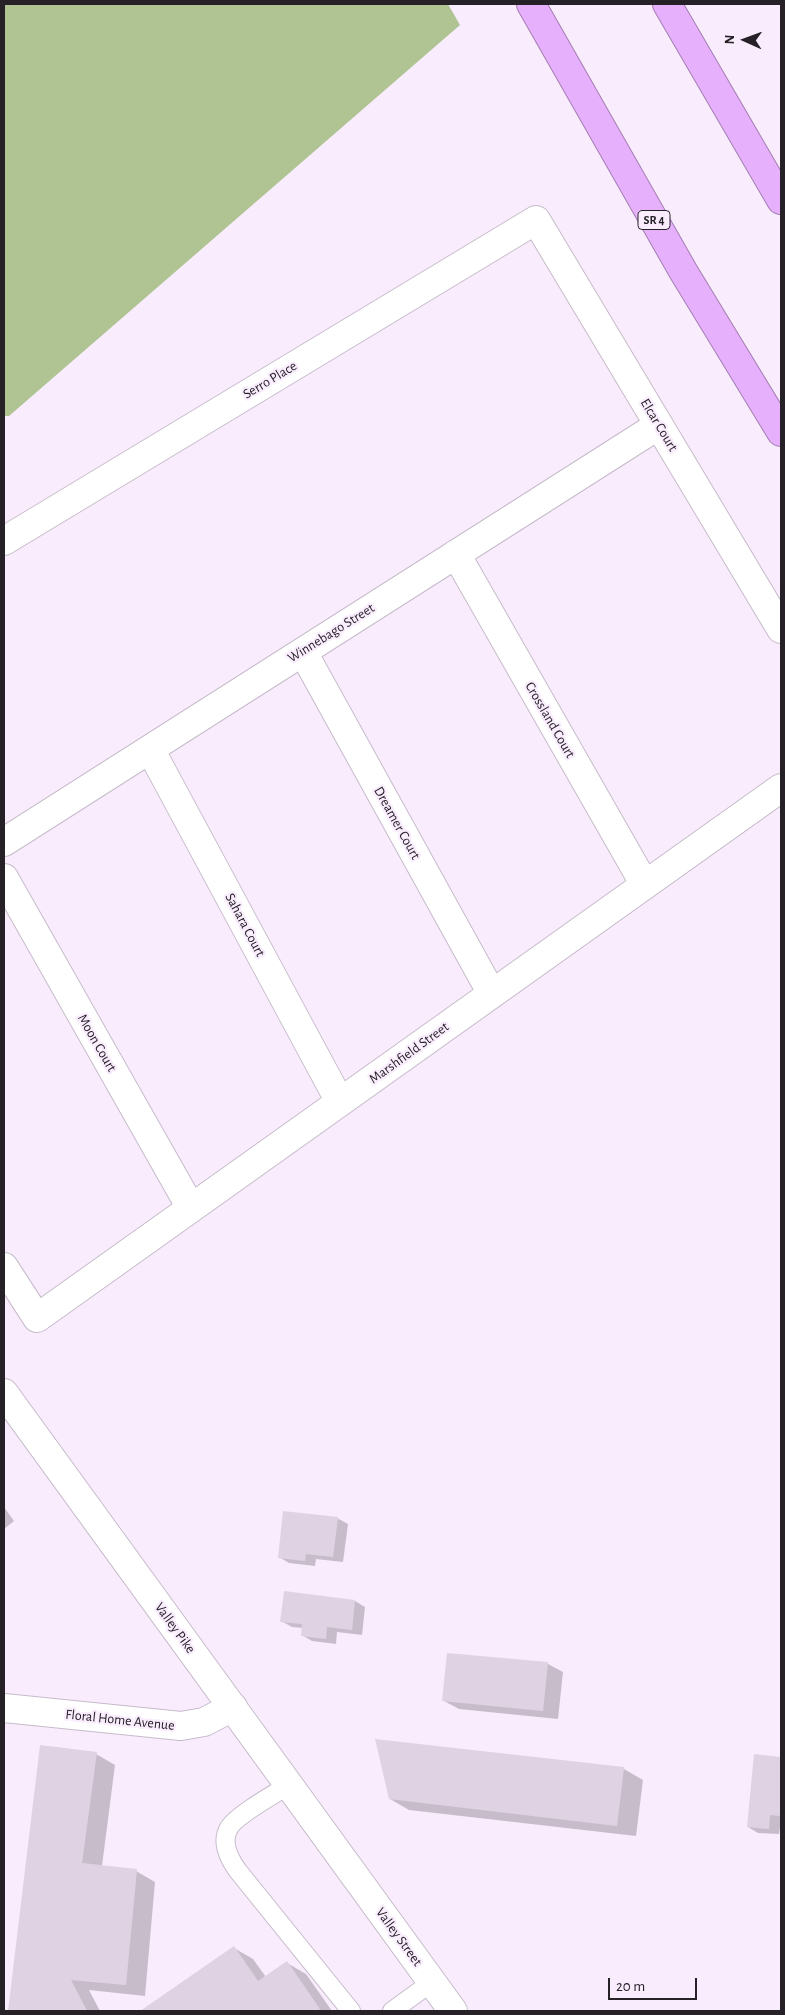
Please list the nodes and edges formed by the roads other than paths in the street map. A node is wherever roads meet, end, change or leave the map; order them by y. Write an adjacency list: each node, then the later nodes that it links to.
1 (531, 4): 6 (highway, SR 4)
2 (668, 4): 3 (highway)
3 (781, 200)
4 (536, 220): 5 (street, Elcar Court); 7 (street, Serro Place)
5 (659, 425): 8 (street, Winnebago Street); 9 (street, Elcar Court)
6 (781, 432)
7 (4, 541)
8 (456, 554): 10 (street, Winnebago Street); 15 (street, Crossland Court)
9 (781, 629)
10 (303, 652): 11 (street, Winnebago Street); 16 (street, Dreamer Court)
11 (150, 749): 13 (street, Winnebago Street); 17 (street, Sahara Court)
12 (781, 788): 15 (street, Marshfield Street)
13 (4, 842)
14 (4, 878): 18 (street, Moon Court)
15 (645, 885): 16 (street, Marshfield Street)
16 (492, 994): 17 (street, Marshfield Street)
17 (340, 1102): 18 (street, Marshfield Street)
18 (191, 1208): 19 (street, Marshfield Street)
19 (4, 1267)
20 (4, 1393): 22 (street, Valley Pike)
21 (4, 1708): 22 (street, Floral Home Avenue)
22 (233, 1708): 23 (street, Valley Pike)
23 (289, 1785): 24 (street, Valley Pike); 26 (lane)
24 (345, 1862): 25 (street, Valley Street)
25 (432, 1982): 27 (lane); 28 (street, Valley Street)
26 (351, 2011)
27 (392, 2011)
28 (453, 2011)

